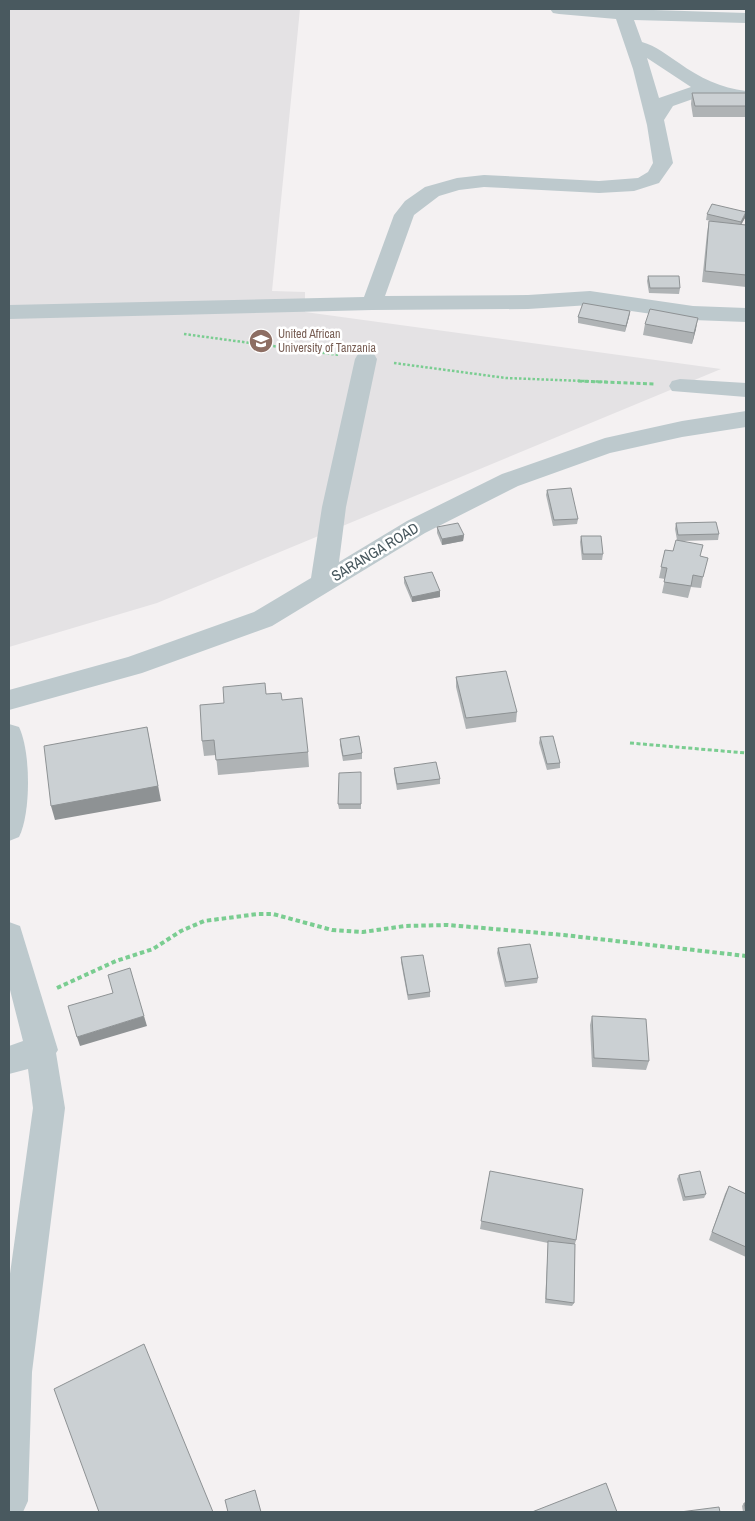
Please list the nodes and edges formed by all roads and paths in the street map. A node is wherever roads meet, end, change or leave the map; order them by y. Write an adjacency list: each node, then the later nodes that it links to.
1 (559, 9): 2 (street)
2 (623, 14): 3 (street); 4 (street)
3 (746, 18)
4 (635, 46): 5 (street); 7 (street)
5 (705, 88): 6 (street); 7 (street)
6 (746, 96)
7 (656, 118): 8 (street)
8 (372, 303): 9 (street); 10 (street)
9 (9, 312)
10 (746, 315)
11 (178, 333): 12 (path)
12 (366, 359): 13 (path); 16 (street)
13 (680, 386): 14 (street)
14 (746, 390)
15 (746, 419): 16 (street, SARANGA ROAD)
16 (323, 584): 17 (street, SARANGA ROAD)
17 (9, 700)
18 (9, 735): 21 (street)
19 (630, 743): 20 (path)
20 (746, 753)
21 (9, 829)
22 (9, 936): 24 (street)
23 (746, 956): 24 (path)
24 (29, 1002): 25 (street)
25 (42, 1050): 26 (street); 27 (street)
26 (9, 1060)
27 (9, 1501)

